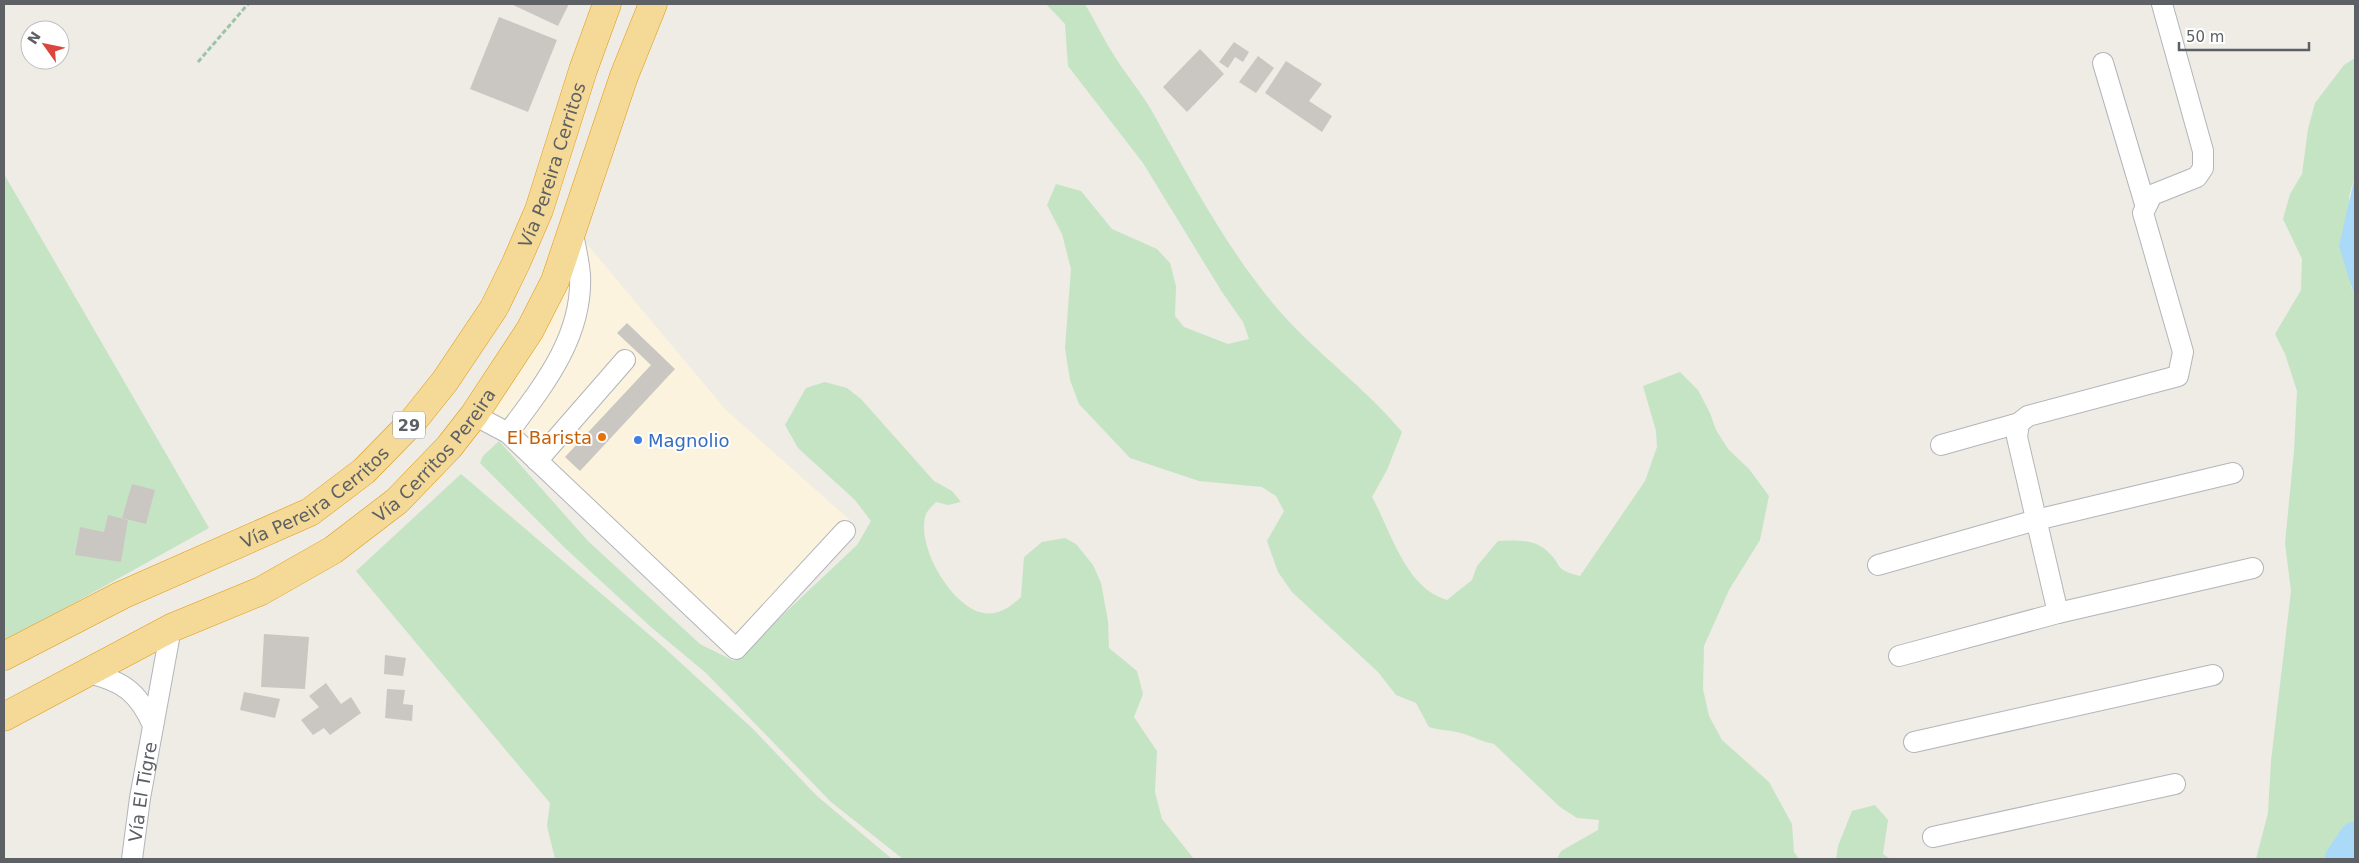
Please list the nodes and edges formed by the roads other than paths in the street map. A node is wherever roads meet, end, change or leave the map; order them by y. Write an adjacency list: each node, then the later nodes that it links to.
1 (607, 4): 6 (highway, Vía Pereira Cerritos / 29)
2 (653, 4): 7 (highway, Vía Cerritos Pereira / 29)
3 (2162, 4): 5 (street)
4 (2103, 63): 5 (street)
5 (2145, 204): 10 (street)
6 (539, 210): 9 (highway); 21 (highway, Vía Pereira Cerritos / 29)
7 (572, 226): 9 (highway, Vía Cerritos Pereira / 29); 11 (street)
8 (625, 360): 13 (street)
9 (474, 415): 11 (street); 20 (highway, Vía Cerritos Pereira / 29)
10 (2019, 423): 12 (street); 15 (street)
11 (508, 433): 13 (street)
12 (1941, 445)
13 (536, 461): 16 (street)
14 (2233, 472): 15 (street)
15 (2036, 520): 17 (street); 19 (street)
16 (845, 531)
17 (1878, 565)
18 (2253, 568): 19 (street)
19 (2058, 613): 22 (street)
20 (171, 628): 23 (highway, Vía Cerritos Pereira / 29); 26 (street, Vía El Tigre)
21 (4, 656)
22 (1899, 656)
23 (88, 673): 25 (highway, Vía Cerritos Pereira / 29); 26 (street, Vía El Tigre)
24 (2213, 675): 27 (street)
25 (4, 717)
26 (153, 725): 30 (street, Vía El Tigre)
27 (1914, 742)
28 (2175, 784): 29 (street)
29 (1933, 837)
30 (132, 859)

